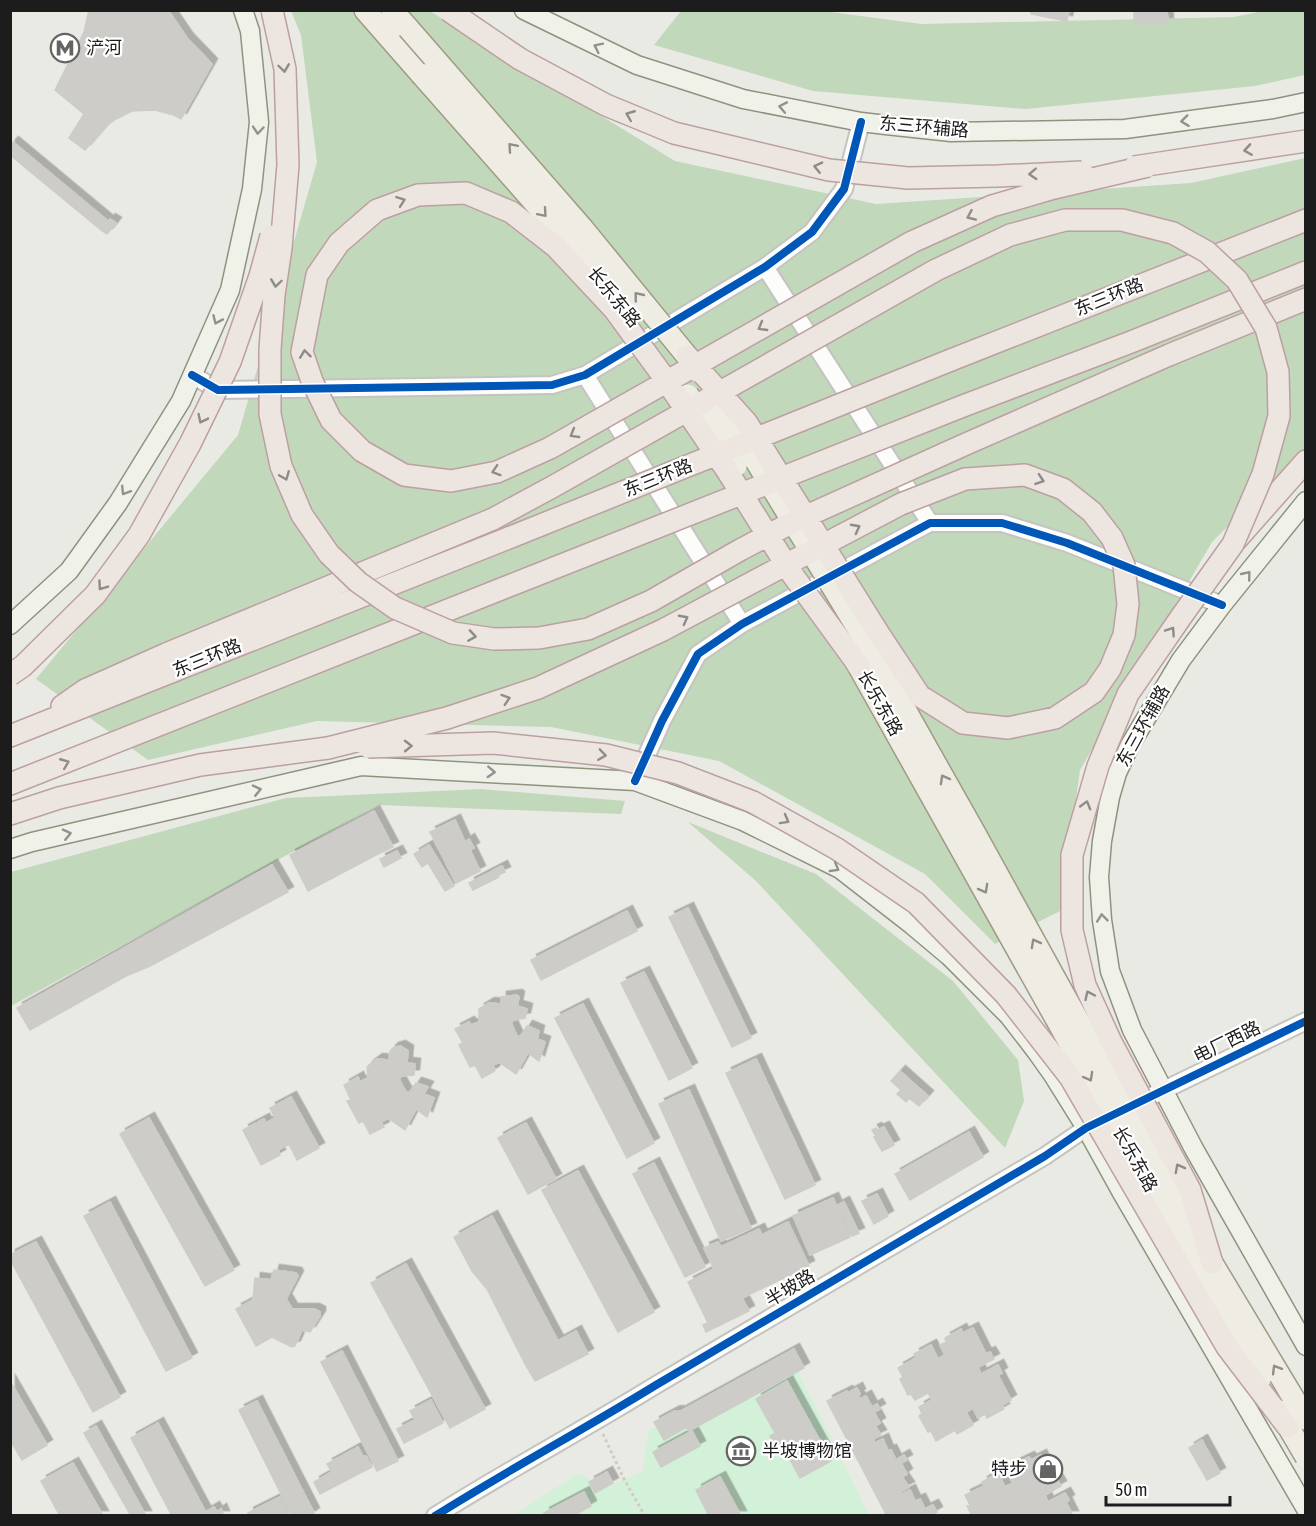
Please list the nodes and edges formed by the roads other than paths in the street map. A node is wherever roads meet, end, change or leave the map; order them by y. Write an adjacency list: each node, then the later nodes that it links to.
1 (243, 10): 17 (main road, one-way to 17)
2 (272, 10): 10 (highway, one-way to 10, bridge)
3 (365, 10): 26 (main road, 长乐东路, one-way to 26, bridge)
4 (392, 10): 16 (main road, 长乐东路, one-way to 4, bridge)
5 (448, 10): 11 (highway, one-way to 5, bridge)
6 (524, 10): 8 (main road, 东三环辅路, one-way to 6)
7 (1305, 102): 8 (main road, 东三环辅路, one-way to 8)
8 (861, 122): 13 (street)
9 (1305, 141): 11 (highway, one-way to 11, bridge)
10 (288, 165): 15 (highway, one-way to 15, bridge); 27 (highway, one-way to 27, bridge)
11 (1148, 166): 16 (highway, one-way to 16, bridge)
12 (1305, 220): 28 (highway, 东三环路, bridge)
13 (765, 267): 18 (street); 21 (street)
14 (1305, 272): 32 (highway, one-way to 14, bridge)
15 (1305, 299)
16 (691, 361): 26 (highway, one-way to 26, bridge); 30 (highway, one-way to 16, bridge); 38 (main road, 长乐东路, one-way to 16, bridge)
17 (192, 375): 18 (street); 25 (main road, one-way to 25)
18 (585, 375): 24 (street)
19 (1305, 461): 22 (highway)
20 (1305, 501): 23 (main road, 东三环辅路, one-way to 20)
21 (930, 523): 23 (street); 24 (street)
22 (1233, 544): 28 (highway, bridge); 38 (highway, one-way to 22, bridge)
23 (1222, 605): 36 (main road, 东三环辅路, one-way to 23)
24 (742, 624): 31 (street)
25 (10, 625)
26 (859, 666): 40 (main road, 长乐东路, one-way to 40, bridge)
27 (10, 675)
28 (35, 726): 29 (highway, 东三环路)
29 (10, 735)
30 (328, 748): 33 (highway); 40 (highway, one-way to 40, bridge)
31 (635, 781): 34 (main road, one-way to 31); 37 (main road, one-way to 37)
32 (10, 784)
33 (10, 814)
34 (10, 849)
35 (1305, 1021): 36 (street, 电厂西路)
36 (1162, 1091): 37 (street, 半坡路); 39 (main road, 东三环辅路)
37 (1086, 1128): 42 (main road); 43 (street, 半坡路)
38 (1212, 1263): 40 (main road, 长乐东路, one-way to 38, bridge)
39 (1305, 1346)
40 (1297, 1423): 41 (main road, 长乐东路, bridge)
41 (1305, 1457)
42 (1305, 1509)
43 (435, 1515)

